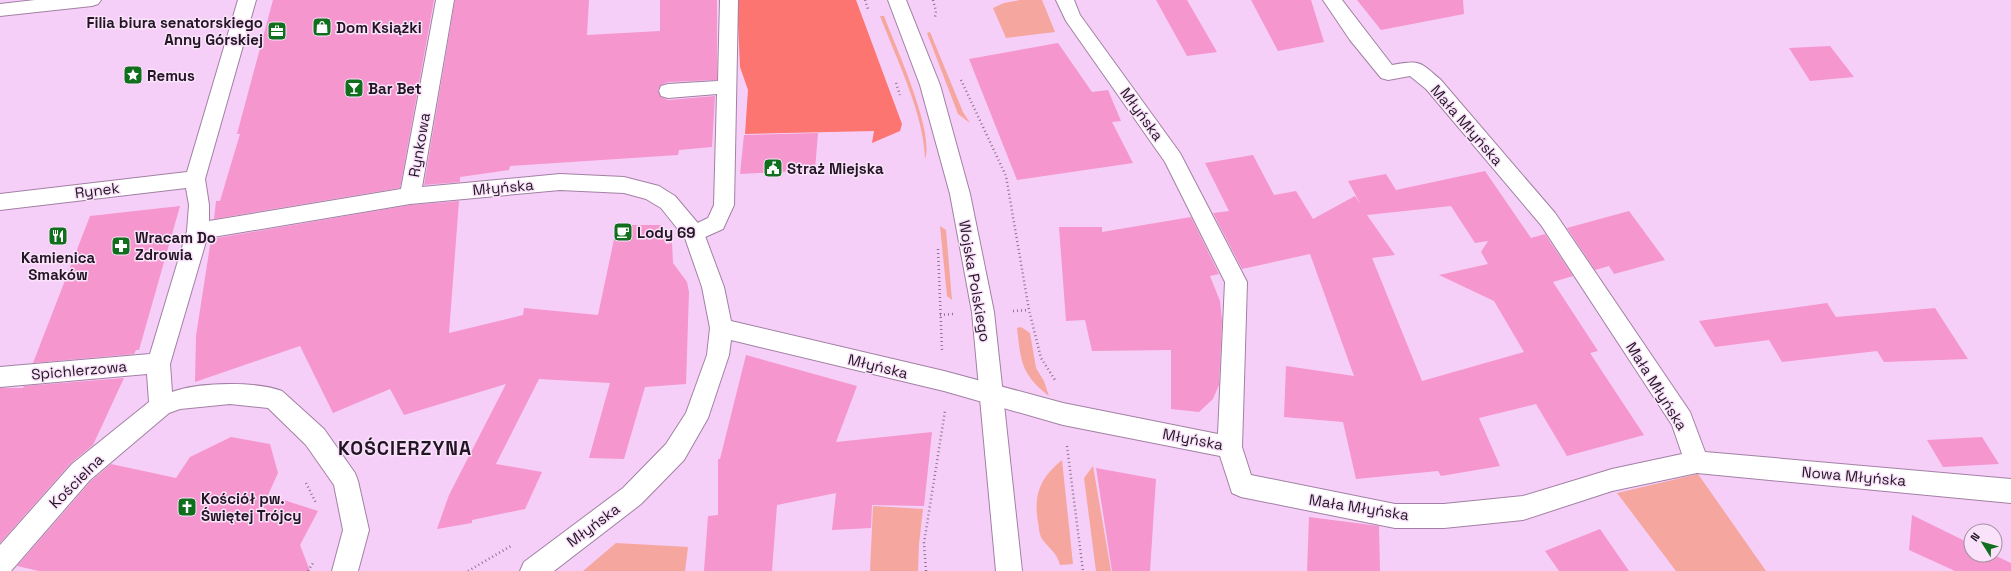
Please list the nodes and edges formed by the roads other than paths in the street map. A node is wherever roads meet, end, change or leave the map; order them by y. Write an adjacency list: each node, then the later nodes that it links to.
1 (92, 0): 8 (street)
2 (247, 0): 11 (street)
3 (445, 0): 12 (street, Rynkowa)
4 (729, 0): 9 (lane)
5 (897, 0): 19 (street, Wojska Polskiego)
6 (1065, 0): 21 (street, Młyńska)
7 (1332, 0): 22 (street, Mała Młyńska)
8 (0, 10)
9 (728, 87): 10 (lane); 15 (lane)
10 (668, 91)
11 (195, 179): 13 (street, Rynek); 14 (street)
12 (410, 196): 14 (street, Młyńska); 15 (street, Młyńska)
13 (0, 202)
14 (198, 231): 17 (street)
15 (694, 234): 16 (street, Młyńska)
16 (721, 328): 19 (street, Młyńska); 26 (street, Młyńska)
17 (158, 364): 18 (street, Spichlerzowa); 20 (street)
18 (0, 377)
19 (992, 394): 21 (street, Młyńska); 27 (street, Wojska Polskiego)
20 (161, 406): 24 (street, Kościelna); 25 (street, Kościelna)
21 (1230, 447): 22 (street, Mała Młyńska)
22 (1697, 462): 23 (street, Nowa Młyńska)
23 (2011, 491)
24 (0, 564)
25 (345, 571)
26 (533, 571)
27 (1009, 571)

